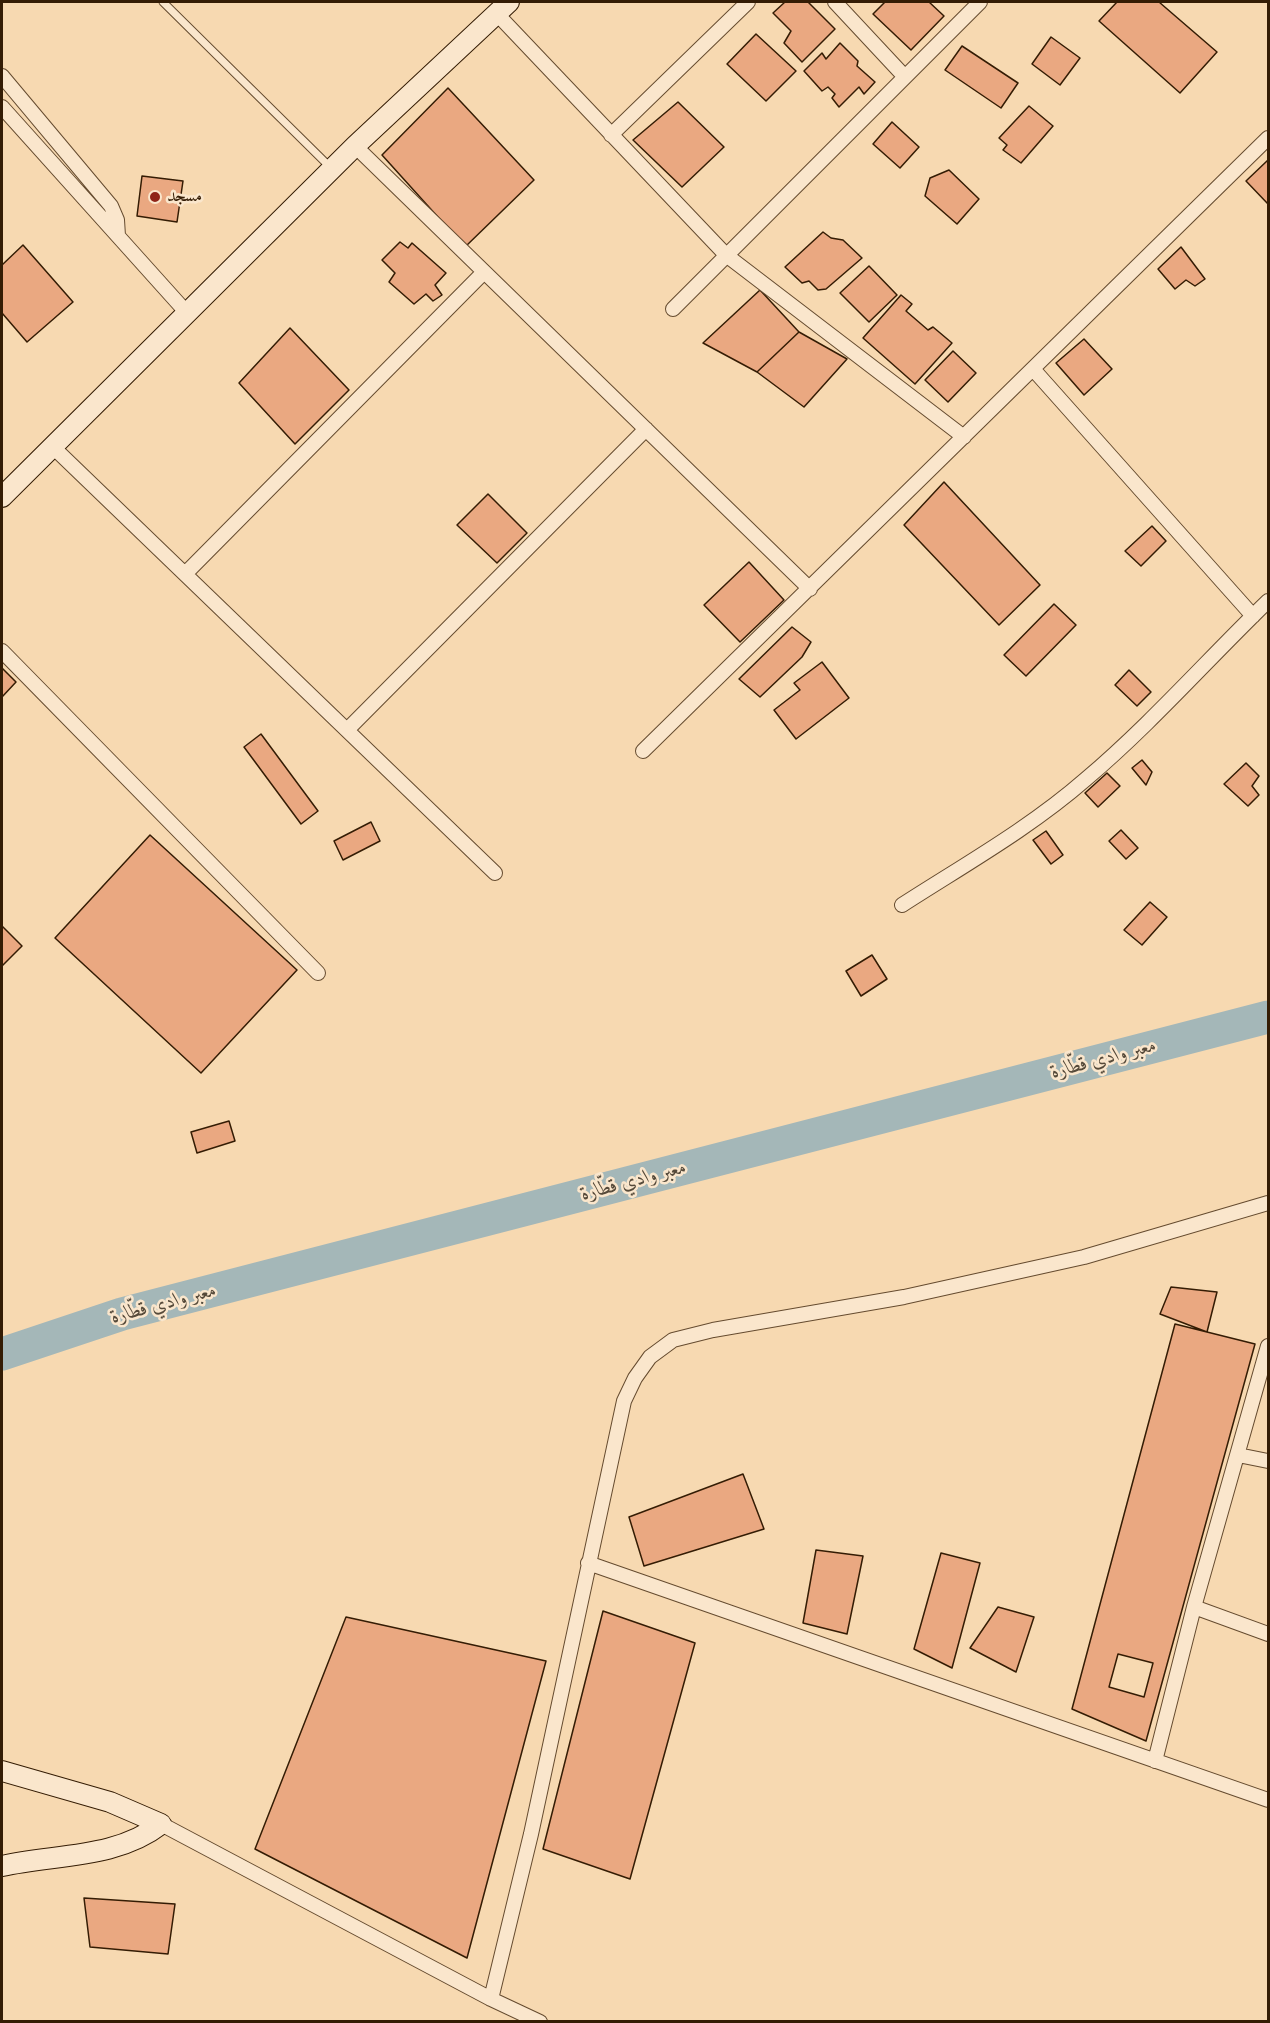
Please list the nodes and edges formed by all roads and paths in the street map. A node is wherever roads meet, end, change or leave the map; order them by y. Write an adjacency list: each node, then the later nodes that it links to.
1 (163, 2): 12 (lane)
2 (748, 2): 9 (street)
3 (835, 2): 7 (street)
4 (980, 2): 7 (street)
5 (503, 8): 9 (street); 11 (street)
6 (2, 76): 13 (street)
7 (905, 76): 14 (street)
8 (2, 107): 13 (street)
9 (611, 135): 14 (street)
10 (1269, 138): 18 (street)
11 (355, 146): 12 (street); 15 (street)
12 (332, 169): 17 (street)
13 (118, 236): 17 (street)
14 (726, 255): 16 (street); 20 (street)
15 (484, 272): 19 (street); 23 (street)
16 (673, 309)
17 (187, 313): 21 (street)
18 (1033, 369): 20 (street); 26 (street)
19 (646, 429): 24 (street); 28 (street)
20 (963, 437): 24 (street)
21 (52, 446): 22 (street); 23 (street)
22 (2, 497)
23 (185, 574): 28 (street)
24 (810, 589): 29 (street)
25 (1269, 601): 26 (street)
26 (1253, 616): 31 (street)
27 (2, 651): 32 (street)
28 (347, 730): 30 (street)
29 (643, 751)
30 (495, 873)
31 (902, 905)
32 (318, 973)
33 (1268, 1206): 37 (street)
34 (1269, 1346): 35 (street)
35 (1238, 1455): 36 (street); 38 (street)
36 (1269, 1461)
37 (588, 1563): 40 (street); 45 (street)
38 (1194, 1607): 39 (street); 40 (street)
39 (1269, 1634)
40 (1155, 1761): 42 (street)
41 (2, 1771): 43 (street)
42 (1269, 1800)
43 (161, 1824): 44 (street); 45 (street)
44 (2, 1866)
45 (491, 1999): 46 (street)
46 (540, 2022)

